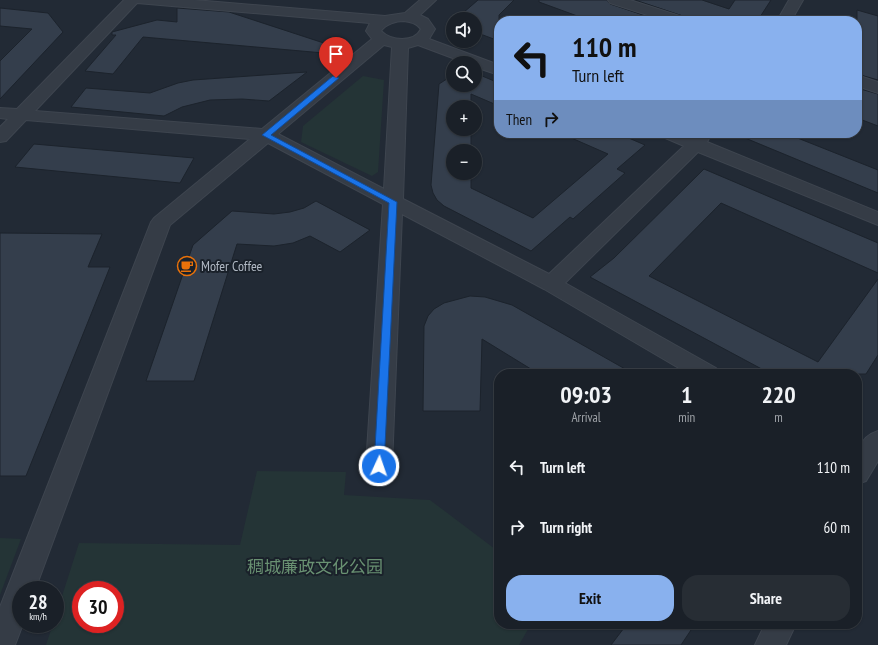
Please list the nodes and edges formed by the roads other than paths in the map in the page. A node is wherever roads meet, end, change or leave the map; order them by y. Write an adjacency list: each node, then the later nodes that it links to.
1 (132, 0): 14 (street)
2 (142, 0): 9 (street)
3 (429, 0): 8 (street)
4 (615, 0): 6 (street)
5 (796, 0): 7 (street)
6 (665, 16)
7 (787, 16)
8 (409, 17): 9 (street); 9 (street)
9 (392, 35): 10 (street); 15 (street); 18 (street)
10 (494, 68)
11 (862, 82): 12 (street)
12 (878, 88)
13 (0, 113): 14 (street)
14 (23, 114): 15 (street); 16 (street)
15 (266, 135): 18 (street); 26 (street)
16 (0, 137)
17 (701, 138): 19 (street); 20 (street)
18 (393, 202): 20 (street); 24 (street)
19 (878, 219)
20 (551, 284): 21 (street)
21 (699, 369)
22 (878, 441): 23 (street)
23 (862, 461)
24 (379, 466)
25 (778, 629): 27 (street)
26 (0, 645)
27 (770, 645)

